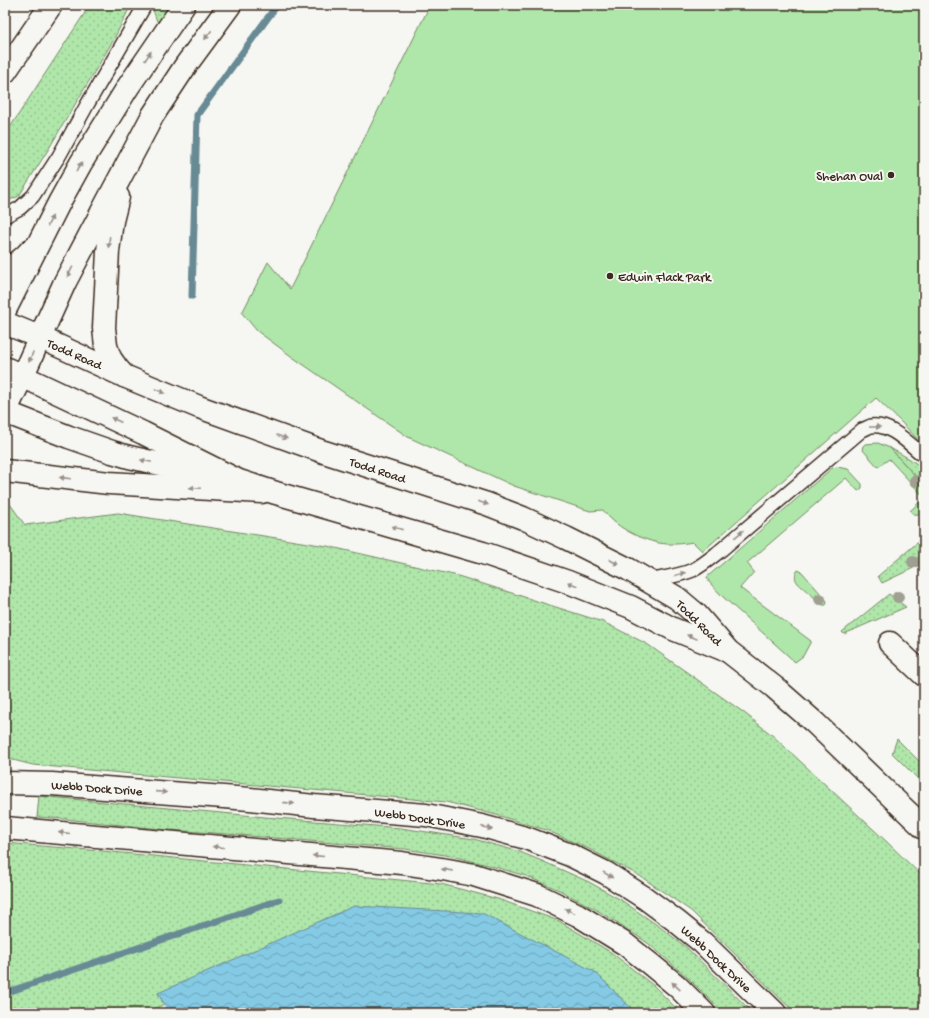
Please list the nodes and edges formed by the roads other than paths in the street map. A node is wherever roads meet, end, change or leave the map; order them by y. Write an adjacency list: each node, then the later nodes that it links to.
1 (32, 5): 6 (main road)
2 (52, 5): 7 (main road)
3 (145, 5): 9 (lane)
4 (184, 5): 10 (main road, one-way to 4)
5 (230, 5): 8 (main road, one-way to 8)
6 (5, 56)
7 (5, 72)
8 (134, 151): 14 (main road, one-way to 14); 16 (main road, one-way to 16)
9 (5, 216)
10 (39, 242): 11 (main road); 12 (main road)
11 (5, 269)
12 (5, 310)
13 (5, 323): 14 (main road, Todd Road)
14 (40, 337): 15 (main road, one-way to 15); 16 (main road, Todd Road)
15 (14, 373): 17 (main road); 20 (main road, Todd Road, one-way to 15)
16 (124, 376): 22 (main road, Todd Road, one-way to 22)
17 (5, 412): 20 (main road, Todd Road, one-way to 17)
18 (924, 456): 22 (lane, one-way to 18)
19 (5, 471): 21 (main road, one-way to 19)
20 (239, 481): 21 (main road, Todd Road)
21 (276, 493): 24 (main road, Todd Road, one-way to 21)
22 (647, 581): 24 (main road, Todd Road)
23 (890, 643): 25 (main road)
24 (728, 651): 30 (main road, Todd Road)
25 (924, 675)
26 (5, 774): 28 (main road)
27 (5, 783): 28 (main road, Webb Dock Drive)
28 (52, 784): 32 (main road, Webb Dock Drive, one-way to 32)
29 (5, 828): 31 (main road, one-way to 29)
30 (924, 828)
31 (704, 1013)
32 (775, 1013)

